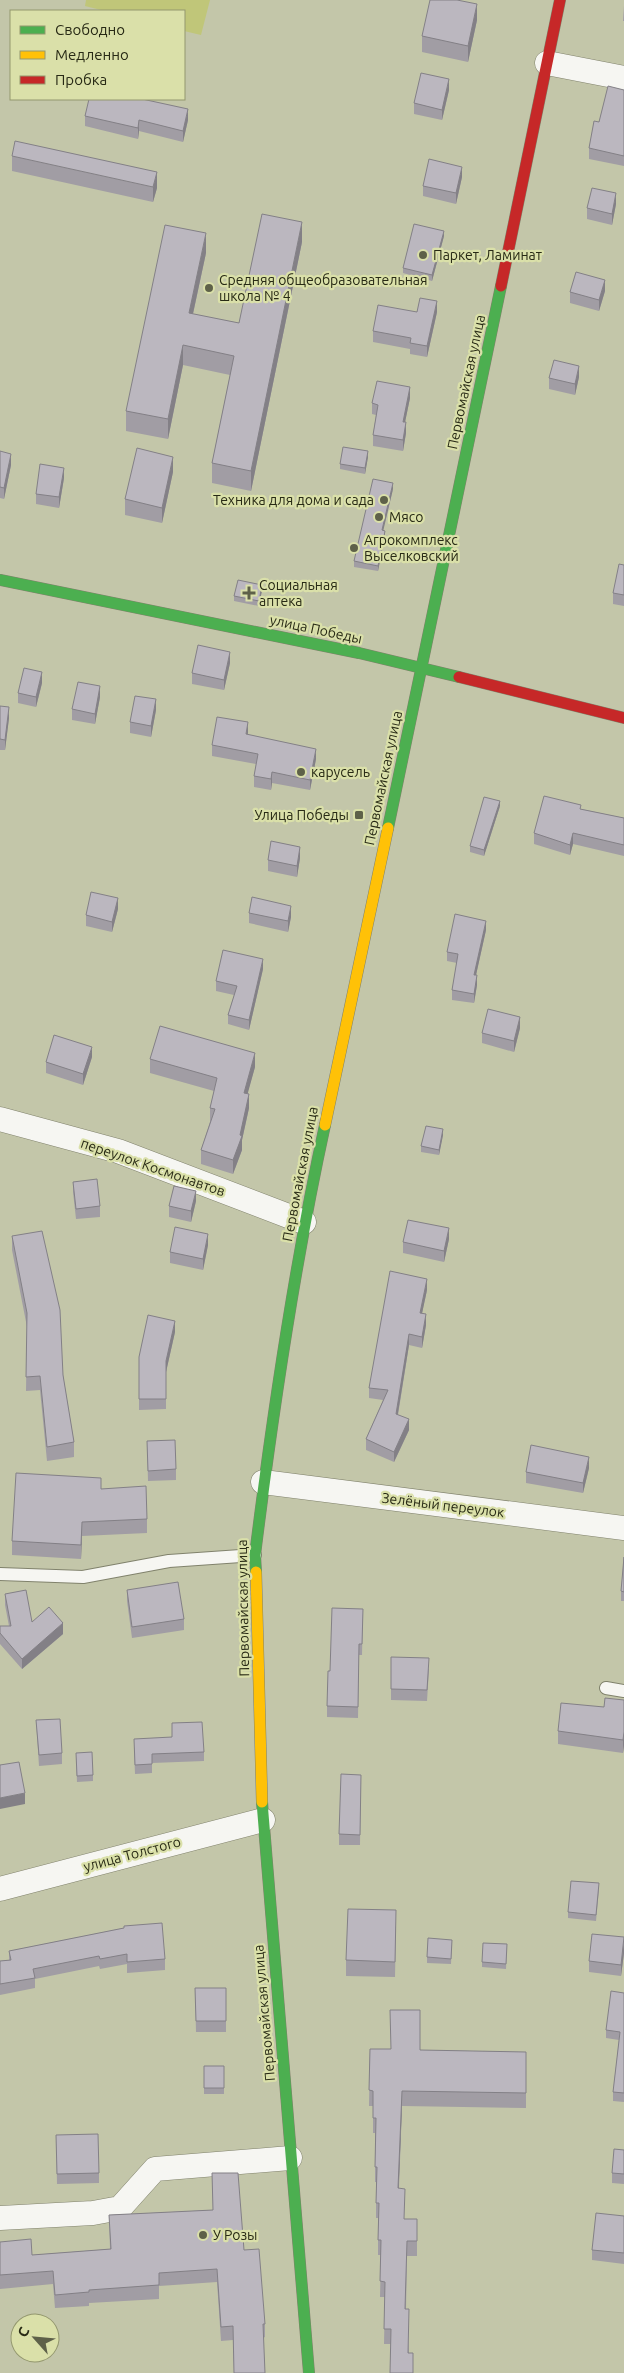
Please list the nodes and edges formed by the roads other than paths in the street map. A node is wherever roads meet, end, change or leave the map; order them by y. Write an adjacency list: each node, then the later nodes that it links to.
1 (560, 0): 2 (main road, Первомайская улица)
2 (548, 63): 3 (street); 5 (main road, Первомайская улица)
3 (624, 78)
4 (0, 580): 5 (main road, улица Победы)
5 (421, 668): 6 (main road, улица Победы); 8 (main road, Первомайская улица)
6 (624, 718)
7 (0, 1119): 8 (street, переулок Космонавтов)
8 (304, 1222): 9 (main road, Первомайская улица)
9 (263, 1482): 10 (street, Зелёный переулок); 11 (main road, Первомайская улица)
10 (624, 1528)
11 (255, 1555): 12 (lane); 15 (main road, Первомайская улица)
12 (0, 1574)
13 (606, 1688): 14 (lane)
14 (624, 1690)
15 (263, 1820): 16 (street, улица Толстого); 17 (main road, Первомайская улица)
16 (0, 1889)
17 (290, 2158): 18 (street); 19 (main road, Первомайская улица)
18 (0, 2218)
19 (309, 2373)

